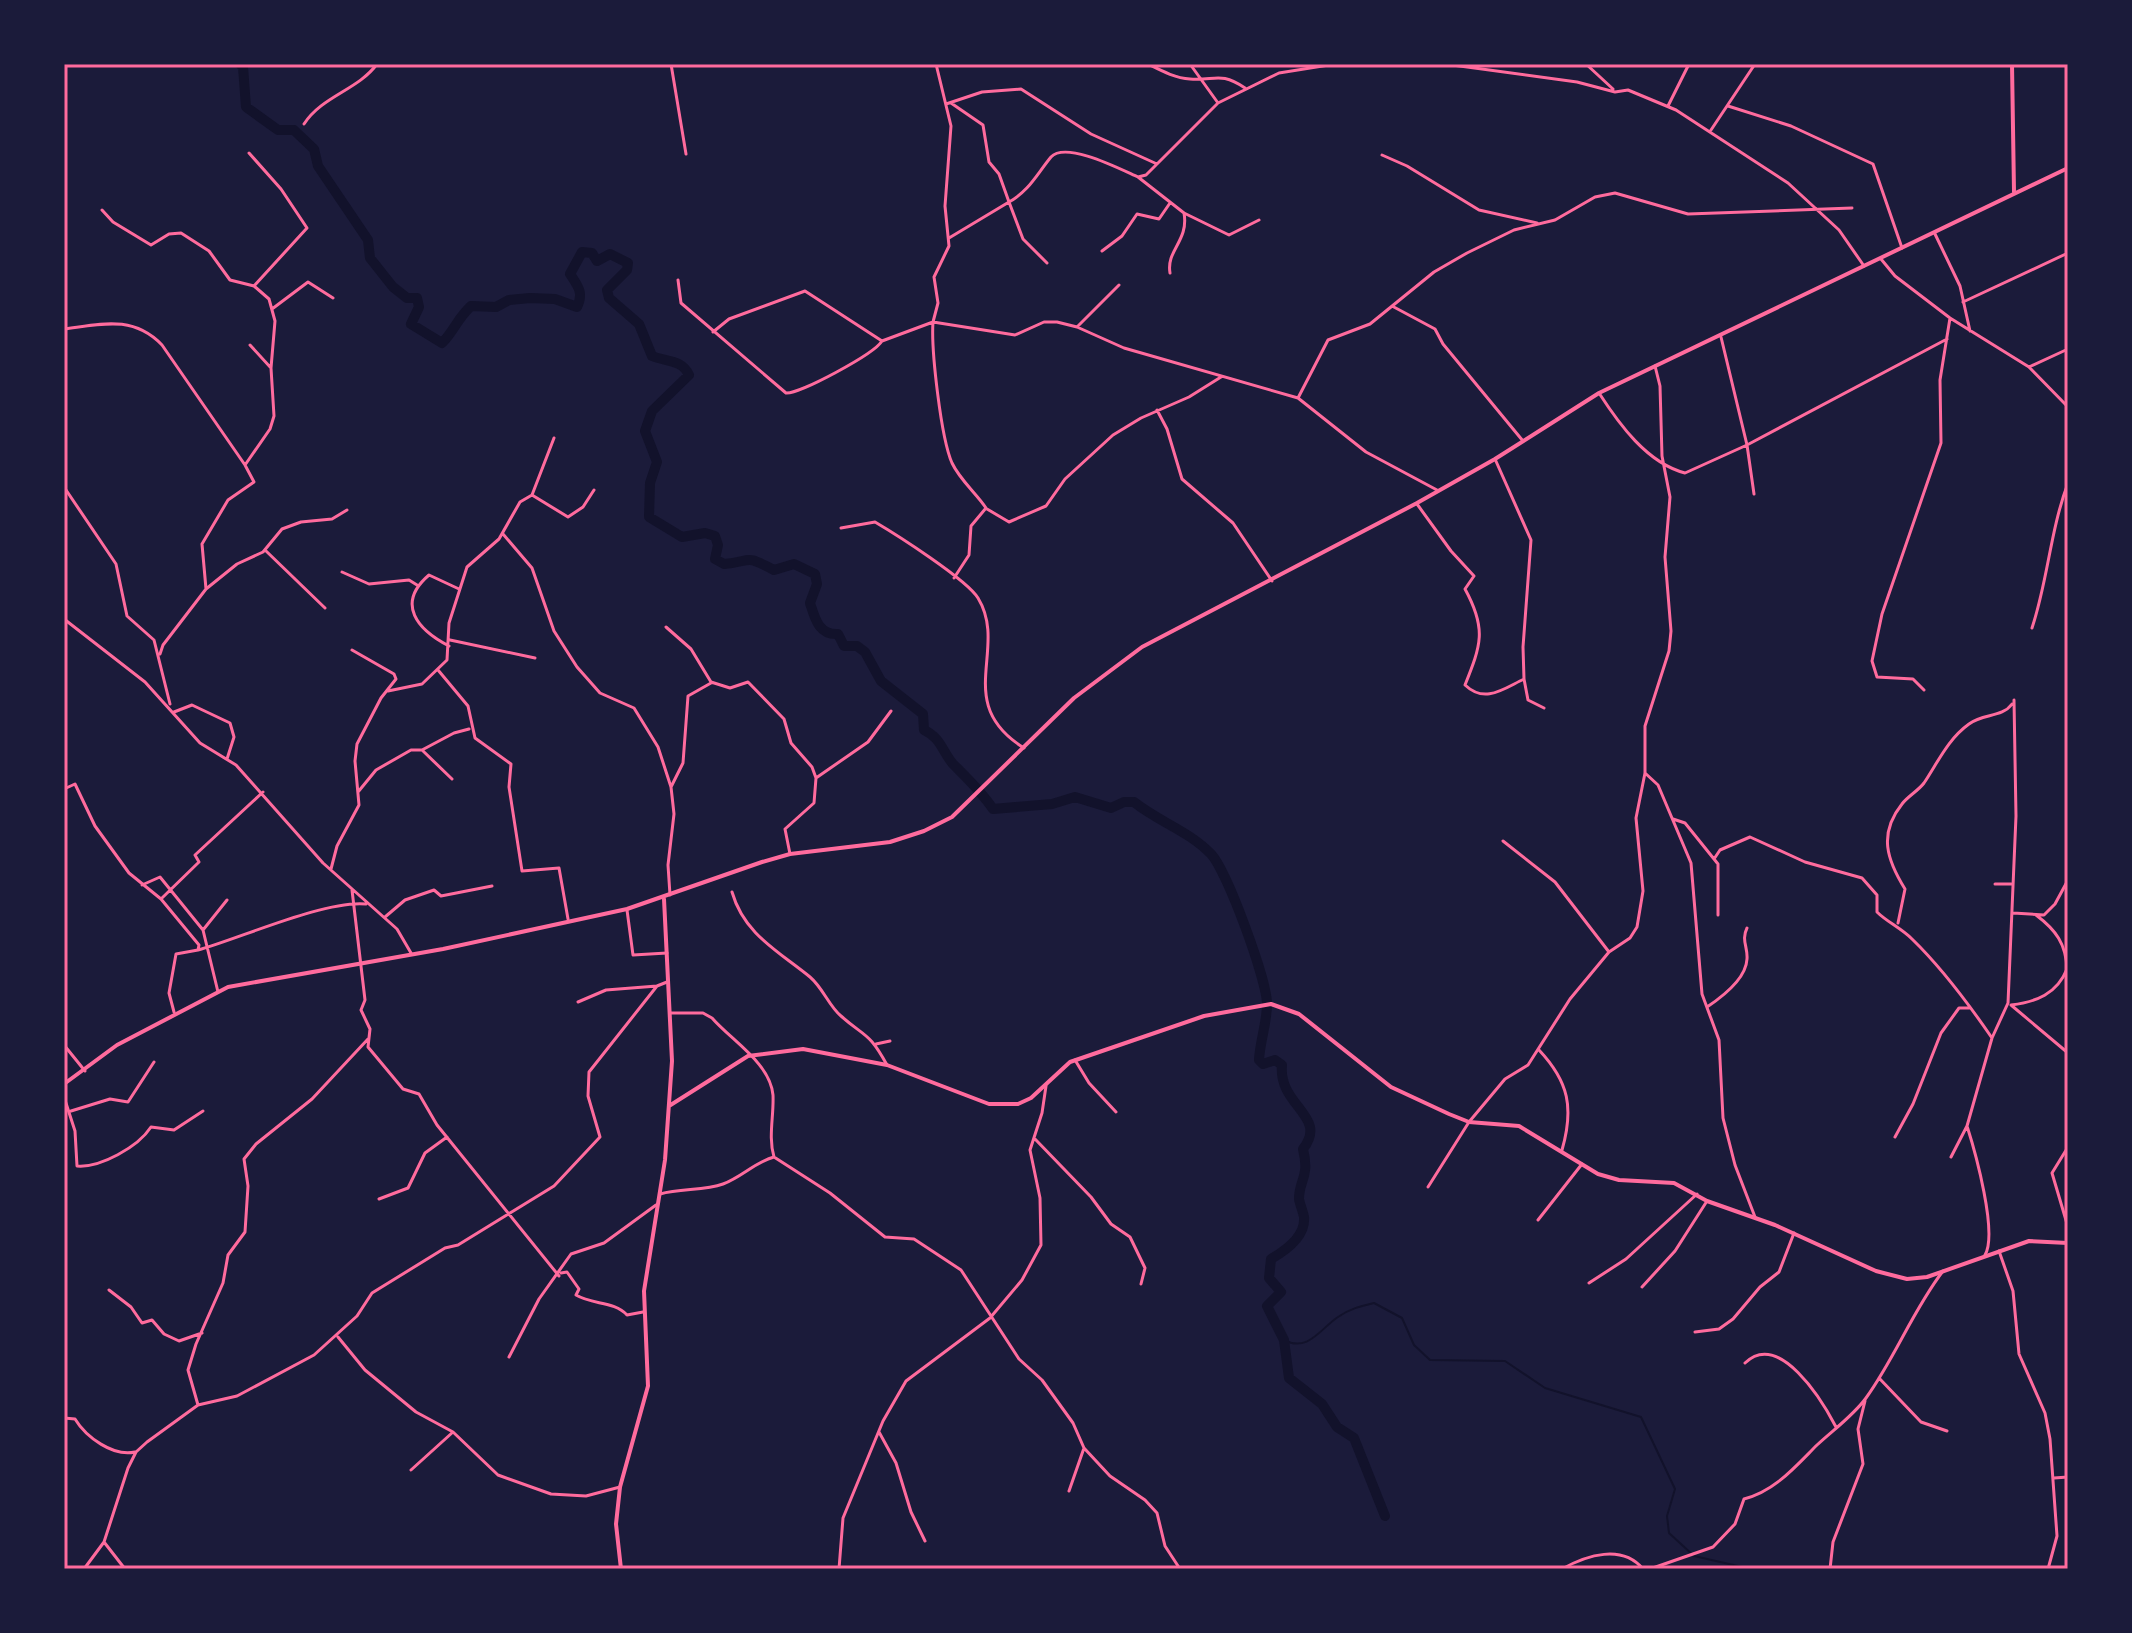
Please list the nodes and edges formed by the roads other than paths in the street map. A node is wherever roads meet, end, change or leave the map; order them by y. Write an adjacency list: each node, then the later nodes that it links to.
1 (377, 64): 21 (street)
2 (671, 64): 24 (street)
3 (936, 64): 17 (street)
4 (1148, 64): 14 (street)
5 (1190, 64): 14 (street)
6 (1287, 64): 13 (street)
7 (1335, 64): 13 (street)
8 (1445, 64): 16 (street)
9 (1586, 64): 16 (street)
10 (1689, 64): 19 (street)
11 (1755, 64): 20 (street)
12 (2012, 64): 29 (street)
13 (1292, 69): 15 (street)
14 (1201, 80): 15 (street); 18 (street)
15 (1245, 88): 18 (street)
16 (1615, 92): 19 (street)
17 (949, 103): 26 (street); 30 (street); 39 (street)
18 (1218, 103): 26 (street)
19 (1668, 106): 22 (street)
20 (1728, 106): 22 (street); 40 (street)
21 (304, 124)
22 (1711, 130): 34 (street)
23 (249, 153): 49 (street)
24 (686, 154)
25 (1382, 155): 37 (street)
26 (1159, 164): 28 (street)
27 (2068, 168): 29 (street)
28 (1138, 177): 30 (street); 31 (street)
29 (2014, 192): 38 (street)
30 (1009, 202): 39 (street); 44 (street)
31 (1170, 203): 35 (street); 41 (street)
32 (1852, 208): 34 (street)
33 (102, 210): 49 (street)
34 (1819, 210): 37 (street); 45 (street)
35 (1184, 213): 36 (street); 46 (street)
36 (1259, 220)
37 (1541, 224): 52 (street)
38 (1934, 232): 40 (street); 51 (street)
39 (949, 238): 55 (street)
40 (1902, 248): 43 (street)
41 (1102, 251)
42 (2068, 253): 51 (street)
43 (1880, 259): 45 (street); 54 (street)
44 (1047, 263)
45 (1864, 266): 60 (street)
46 (1170, 273)
47 (678, 280): 59 (street)
48 (1119, 285): 56 (street)
49 (254, 286): 53 (street)
50 (333, 298): 53 (street)
51 (1963, 302): 58 (street)
52 (1391, 305): 70 (street); 74 (street)
53 (272, 309): 67 (street)
54 (1950, 318): 58 (street); 61 (street)
55 (933, 322): 56 (street); 62 (street); 86 (street)
56 (1077, 327): 68 (street)
57 (64, 329): 78 (street)
58 (1970, 331): 66 (street)
59 (713, 332): 62 (street); 62 (street)
60 (1721, 337): 65 (street); 75 (street)
61 (1947, 339): 75 (street); 109 (street)
62 (882, 341)
63 (250, 345): 67 (street)
64 (2068, 349): 66 (street)
65 (1655, 366): 69 (street); 77 (street)
66 (2029, 367): 71 (street)
67 (271, 368): 78 (street)
68 (1221, 377): 70 (street); 72 (street)
69 (1599, 393): 74 (street); 77 (street)
70 (1298, 398): 82 (street)
71 (2068, 407)
72 (1157, 410): 86 (street); 93 (street)
73 (554, 438): 84 (street)
74 (1523, 441): 76 (street)
75 (1747, 445): 77 (street); 83 (street)
76 (1495, 459): 82 (street); 107 (street)
77 (1664, 464): 118 (street)
78 (245, 465): 95 (street)
79 (2068, 483): 100 (street)
80 (64, 487): 104 (street)
81 (594, 490): 84 (street)
82 (1438, 491): 85 (street)
83 (1754, 494)
84 (532, 495): 89 (street)
85 (1417, 503): 93 (street); 107 (street)
86 (986, 508): 92 (street)
87 (347, 510): 90 (street)
88 (841, 528): 92 (street)
89 (503, 534): 96 (street); 121 (street)
90 (265, 550): 95 (street); 97 (street)
91 (342, 572): 94 (street)
92 (954, 578): 115 (street)
93 (1272, 581): 115 (street)
94 (419, 585): 96 (street); 102 (street)
95 (206, 589): 104 (street)
96 (459, 589): 101 (street)
97 (325, 608)
98 (64, 619): 112 (street)
99 (666, 627): 108 (street)
100 (2032, 628)
101 (450, 640): 102 (street); 105 (street)
102 (449, 646): 106 (street)
103 (352, 650): 110 (street)
104 (160, 654): 112 (street)
105 (535, 658)
106 (438, 670): 110 (street); 114 (street)
107 (1524, 679): 111 (street)
108 (711, 682): 119 (street); 121 (street)
109 (1924, 690)
110 (388, 691): 124 (street)
111 (1544, 708)
112 (173, 710): 117 (street); 117 (street)
113 (891, 711): 119 (street)
114 (471, 729): 116 (street); 148 (street)
115 (1024, 748): 127 (street)
116 (422, 750): 120 (street); 124 (street)
117 (227, 759): 123 (street)
118 (1645, 773): 125 (street); 154 (street)
119 (816, 778): 127 (street)
120 (452, 779)
121 (671, 787): 138 (street)
122 (64, 789): 133 (street)
123 (263, 792): 129 (street); 136 (street)
124 (358, 792): 129 (street)
125 (1673, 819): 128 (street); 163 (street)
126 (1503, 841): 154 (street)
127 (790, 854): 138 (street)
128 (1714, 859): 145 (street); 149 (street)
129 (331, 869): 134 (street)
130 (2068, 880): 146 (street)
131 (1995, 884): 132 (street)
132 (2011, 884): 144 (street); 149 (street)
133 (142, 885): 136 (street); 139 (street)
134 (351, 885): 141 (street); 142 (street)
135 (492, 886): 147 (street)
136 (172, 888): 139 (street); 151 (street)
137 (732, 892): 170 (street)
138 (667, 898): 143 (street); 156 (street)
139 (161, 899): 153 (street)
140 (227, 900): 151 (street)
141 (354, 903): 142 (street); 152 (street); 157 (street)
142 (366, 904): 147 (street)
143 (627, 909): 148 (street); 156 (street)
144 (2013, 913): 146 (street); 162 (street)
145 (1718, 915)
146 (2036, 915): 162 (street)
147 (385, 917): 155 (street)
148 (568, 919): 155 (street)
149 (1898, 924): 164 (street)
150 (1747, 928): 163 (street)
151 (203, 930): 152 (street)
152 (208, 947): 153 (street); 160 (street)
153 (198, 950): 165 (street)
154 (1609, 952): 172 (street)
155 (411, 953): 157 (street)
156 (667, 953): 158 (street)
157 (360, 964): 160 (street); 168 (street)
158 (668, 981): 159 (street); 166 (street)
159 (657, 986): 161 (street); 202 (street)
160 (218, 992): 165 (street)
161 (578, 1002)
162 (2010, 1004): 167 (street); 173 (street)
163 (1707, 1007): 203 (street)
164 (1970, 1008): 167 (street); 189 (street)
165 (174, 1012): 178 (street)
166 (670, 1013): 174 (street); 182 (street)
167 (1992, 1038): 187 (street)
168 (368, 1039): 188 (street); 219 (street)
169 (890, 1041): 170 (street)
170 (876, 1044): 177 (street)
171 (64, 1045): 178 (street)
172 (1539, 1050): 186 (street); 192 (street)
173 (2068, 1053)
174 (748, 1056): 177 (street); 182 (street); 193 (street)
175 (1075, 1060): 180 (street); 185 (street); 186 (street)
176 (154, 1062): 183 (street)
177 (887, 1065): 180 (street)
178 (85, 1071): 179 (street)
179 (64, 1084)
180 (1046, 1085): 190 (street)
181 (64, 1097): 183 (street)
182 (669, 1106): 197 (street)
183 (71, 1111): 184 (street)
184 (203, 1111)
185 (1116, 1112)
186 (1469, 1122): 192 (street); 196 (street)
187 (1967, 1126): 194 (street); 209 (street)
188 (447, 1137): 199 (street); 202 (street)
189 (1895, 1137)
190 (1035, 1139): 213 (street); 217 (street)
191 (2068, 1147): 205 (street)
192 (1562, 1150): 195 (street)
193 (774, 1157): 197 (street); 217 (street)
194 (1951, 1157)
195 (1582, 1164): 198 (street); 204 (street)
196 (1428, 1187)
197 (660, 1194): 201 (street)
198 (1697, 1194): 200 (street); 212 (street)
199 (379, 1199)
200 (1707, 1201): 203 (street); 214 (street)
201 (657, 1204): 211 (street); 216 (street)
202 (506, 1214): 211 (street); 220 (street)
203 (1755, 1217): 206 (street)
204 (1538, 1220)
205 (2068, 1227)
206 (1794, 1233): 210 (street); 218 (street)
207 (2068, 1243): 208 (street)
208 (1999, 1251): 209 (street); 235 (street)
209 (1985, 1255): 210 (street)
210 (1943, 1271): 223 (street)
211 (559, 1276): 216 (street); 221 (street)
212 (1589, 1283)
213 (1141, 1284)
214 (1642, 1287)
215 (109, 1290): 219 (street)
216 (644, 1312): 236 (street)
217 (990, 1318): 228 (street); 231 (street)
218 (1695, 1332)
219 (202, 1333): 225 (street)
220 (336, 1336): 225 (street); 230 (street)
221 (509, 1357)
222 (1745, 1363): 227 (street)
223 (1879, 1378): 224 (street); 229 (street)
224 (1865, 1401): 227 (street); 248 (street)
225 (198, 1405): 232 (street)
226 (64, 1418): 232 (street)
227 (1836, 1427): 247 (street)
228 (879, 1431): 238 (street); 243 (street)
229 (1947, 1431)
230 (453, 1432): 233 (street); 236 (street)
231 (1084, 1448): 237 (street); 244 (street)
232 (136, 1452): 239 (street)
233 (411, 1470)
234 (2068, 1477): 235 (street)
235 (2054, 1478): 249 (street)
236 (620, 1487): 242 (street)
237 (1069, 1491)
238 (925, 1541)
239 (104, 1542): 240 (street); 241 (street)
240 (84, 1569)
241 (125, 1569)
242 (621, 1569)
243 (839, 1569)
244 (1180, 1569)
245 (1562, 1569): 246 (street)
246 (1643, 1569)
247 (1650, 1569)
248 (1830, 1569)
249 (2048, 1569)

